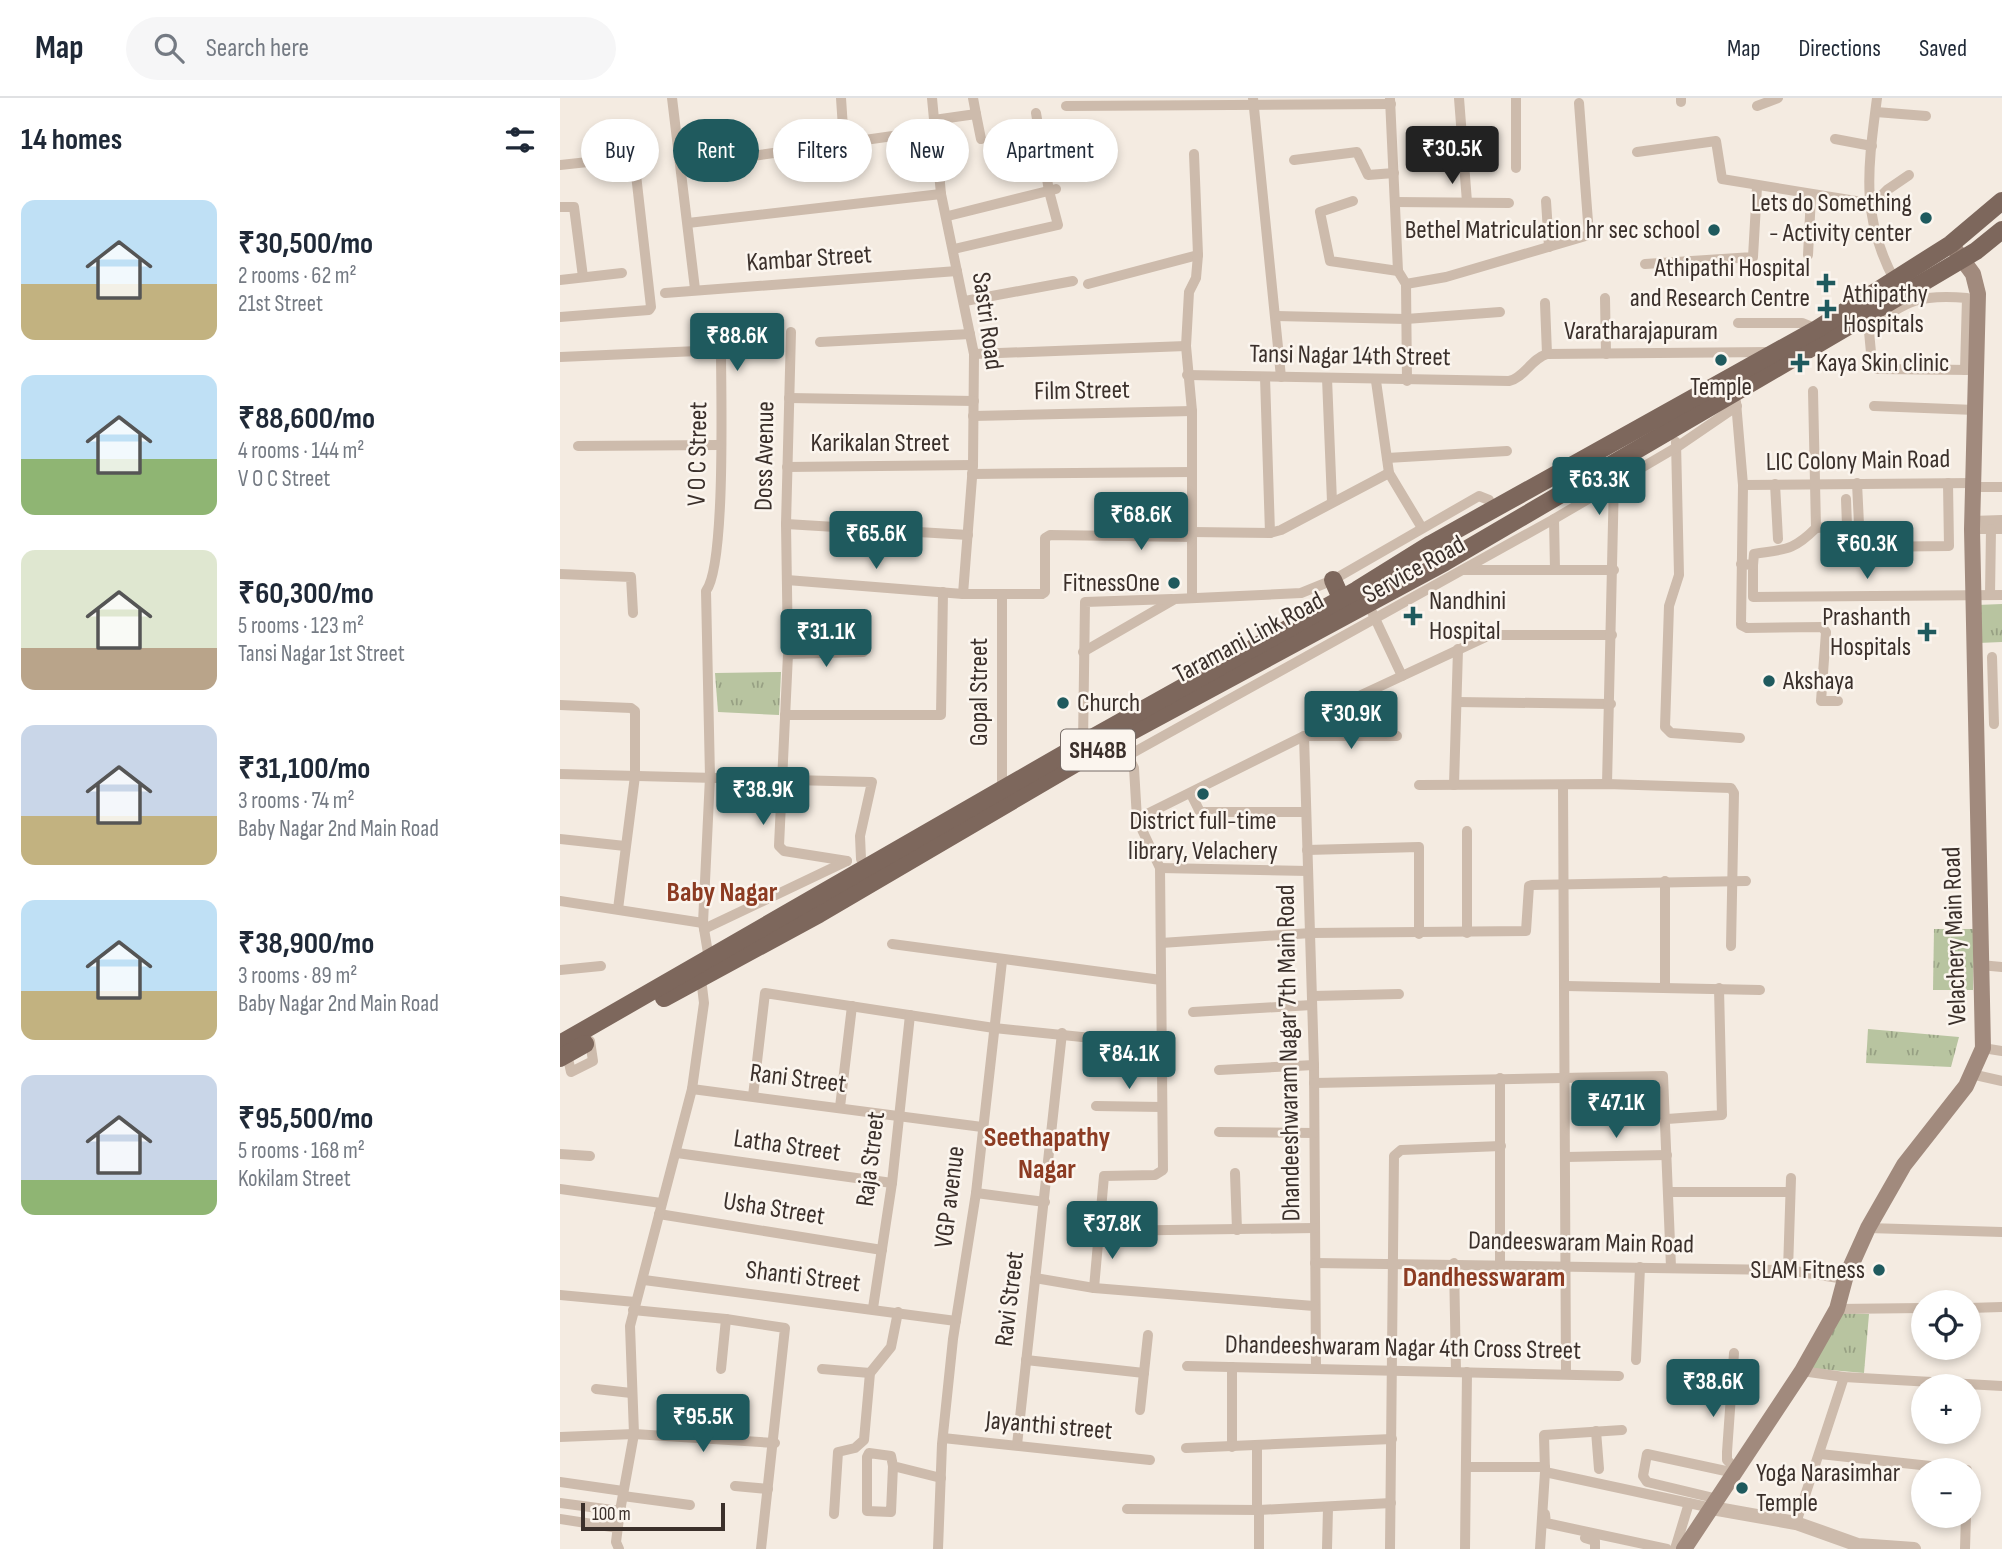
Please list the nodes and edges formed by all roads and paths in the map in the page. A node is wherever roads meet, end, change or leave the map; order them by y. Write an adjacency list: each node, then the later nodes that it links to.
1 (671, 98): 18 (street)
2 (841, 98): 19 (street)
3 (932, 98): 20 (street, Sastri Road)
4 (973, 98): 16 (street)
5 (1459, 98): 42 (street)
6 (1516, 98): 29 (street)
7 (1777, 98): 13 (street)
8 (1877, 98): 14 (street)
9 (1253, 100): 10 (street); 12 (street); 72 (street)
10 (1390, 101): 30 (street)
11 (1579, 103): 51 (street)
12 (1066, 106)
13 (1757, 106)
14 (1876, 111): 17 (street); 24 (street)
15 (1036, 113): 35 (street)
16 (976, 114): 21 (street); 22 (street)
17 (1926, 116)
18 (674, 119)
19 (842, 119)
20 (934, 119)
21 (957, 119)
22 (981, 139)
23 (1835, 139): 24 (street)
24 (1872, 146): 44 (street)
25 (1637, 152): 34 (street)
26 (1194, 154): 53 (street)
27 (1294, 160): 30 (street)
28 (560, 165): 73 (street)
29 (1516, 169)
30 (1394, 173): 41 (street)
31 (1909, 175): 44 (street)
32 (684, 182): 48 (street)
33 (940, 182): 36 (street, Sastri Road)
34 (1757, 187): 37 (street); 56 (street)
35 (1052, 190): 46 (street); 52 (street)
36 (941, 194): 46 (street, Sastri Road); 48 (street)
37 (1811, 196): 44 (street); 54 (street)
38 (1353, 201): 58 (street)
39 (1546, 201): 51 (street)
40 (2002, 201): 50 (main road, Taramani Link Road)
41 (1395, 202): 42 (street); 58 (street)
42 (1468, 202): 43 (street)
43 (1509, 203)
44 (1868, 205): 63 (street)
45 (560, 207): 60 (street)
46 (948, 216): 52 (street, Sastri Road)
47 (2002, 220): 143 (main road)
48 (688, 223): 66 (street)
49 (2002, 230): 55 (main road, Taramani Link Road)
50 (1951, 244): 55 (main road, Velachery Main Road); 63 (main road, Taramani Link Road / SH48B)
51 (1549, 247): 65 (street)
52 (954, 249): 57 (street, Sastri Road)
53 (1198, 255): 64 (street); 81 (street)
54 (1808, 256)
55 (1962, 259): 75 (main road, Taramani Link Road / SH48B); 87 (main road, Velachery Main Road)
56 (1644, 264)
57 (957, 271): 66 (street, Kambar Street); 69 (street, Sastri Road)
58 (1398, 271): 65 (street)
59 (622, 273): 60 (street)
60 (583, 277): 61 (street)
61 (560, 280)
62 (1073, 281): 69 (street)
63 (1895, 281): 77 (main road, Taramani Link Road / SH48B)
64 (1088, 284)
65 (1406, 284): 74 (street)
66 (695, 289): 67 (street, Kambar Street)
67 (665, 293)
68 (1605, 298): 85 (street)
69 (965, 301): 79 (street, Sastri Road)
70 (1545, 303): 84 (street)
71 (1500, 312): 74 (street)
72 (1276, 316): 74 (street); 90 (street)
73 (560, 317)
74 (1406, 319): 93 (street)
75 (1868, 322): 87 (street); 87 (street); 97 (main road, Taramani Link Road / SH48B)
76 (1738, 323): 77 (street)
77 (1817, 329): 82 (main road, Taramani Link Road / SH48B)
78 (791, 332): 96 (street, Doss Avenue)
79 (970, 334): 80 (street); 83 (street, Sastri Road)
80 (820, 342)
81 (1186, 346): 83 (street); 88 (street)
82 (1780, 351): 85 (street, Varatharajapuram); 142 (main road, Taramani Link Road / SH48B)
83 (974, 354): 98 (street, Sastri Road)
84 (1547, 354): 85 (street, Varatharajapuram); 94 (street, Varatharajapuram)
85 (1606, 354)
86 (560, 357): 104 (street, V O C Street)
87 (1970, 371): 100 (main road, Velachery Main Road)
88 (1187, 375): 89 (street, Tansi Nagar 14th Street); 101 (street)
89 (1265, 377): 90 (street, Tansi Nagar 14th Street); 132 (street)
90 (1281, 377): 91 (street, Tansi Nagar 14th Street)
91 (1327, 377): 92 (street, Tansi Nagar 14th Street); 124 (street)
92 (1376, 381): 93 (street, Tansi Nagar 14th Street); 108 (street)
93 (1407, 381): 94 (street, Tansi Nagar 14th Street)
94 (1512, 381)
95 (1813, 391): 118 (street)
96 (789, 398): 98 (street); 110 (street, Doss Avenue)
97 (1736, 400): 103 (main road, Taramani Link Road / SH48B); 106 (street, Service Road); 119 (street)
98 (974, 401): 102 (street, Sastri Road)
99 (1874, 406): 100 (street)
100 (1975, 410): 120 (main road, Velachery Main Road)
101 (1192, 411): 102 (street, Film Street); 112 (street)
102 (973, 416): 111 (street, Sastri Road)
103 (1675, 429): 106 (street); 109 (main road, Taramani Link Road / SH48B)
104 (719, 445): 105 (street); 181 (street, V O C Street)
105 (578, 446)
106 (1677, 447): 114 (street, Service Road); 176 (street)
107 (1507, 451): 108 (street)
108 (1387, 458): 113 (street)
109 (1614, 463): 114 (street); 143 (main road, Taramani Link Road / SH48B)
110 (787, 467): 111 (street, Karikalan Street); 127 (street, Doss Avenue)
111 (972, 470): 112 (street, Karikalan Street); 134 (street, Sastri Road)
112 (1192, 472): 133 (street)
113 (1389, 473): 124 (street); 129 (street)
114 (1614, 483): 125 (street, Service Road); 140 (street)
115 (1857, 483): 116 (street, LIC Colony Main Road); 116 (street); 118 (street, LIC Colony Main Road)
116 (1948, 483): 120 (street, LIC Colony Main Road)
117 (1776, 484): 118 (street, LIC Colony Main Road); 119 (street, LIC Colony Main Road); 135 (street)
118 (1816, 484): 130 (street)
119 (1743, 485): 136 (street)
120 (1973, 485): 121 (street, LIC Colony Main Road); 128 (main road, Velachery Main Road)
121 (2002, 487)
122 (1846, 499): 130 (street)
123 (1489, 500): 129 (street)
124 (1332, 502): 132 (street)
125 (1555, 519): 138 (street, Service Road); 139 (street)
126 (2002, 520): 128 (street)
127 (786, 524): 134 (street); 144 (street, Doss Avenue)
128 (1972, 525): 131 (street); 151 (main road, Velachery Main Road)
129 (1422, 528): 145 (street)
130 (1816, 528): 137 (street)
131 (1996, 529): 149 (street)
132 (1270, 533): 133 (street)
133 (1192, 534): 148 (street); 152 (street)
134 (968, 535): 147 (street, Sastri Road)
135 (1778, 539)
136 (1741, 564): 137 (street); 166 (street)
137 (1753, 565): 151 (street)
138 (1460, 570): 139 (street); 143 (street, Service Road)
139 (1555, 570): 140 (street)
140 (1614, 570): 157 (street)
141 (560, 574): 156 (street)
142 (1377, 578): 143 (main road); 154 (main road, Taramani Link Road / SH48B)
143 (1419, 578): 155 (main road, Taramani Link Road / SH48B)
144 (787, 580): 146 (street); 161 (street, Doss Avenue)
145 (1333, 580): 152 (street); 154 (main road)
146 (943, 593): 147 (street); 170 (street)
147 (963, 594): 148 (street)
148 (1002, 594): 187 (street, Gopal Street)
149 (1990, 595): 150 (street); 151 (street)
150 (2002, 595)
151 (1973, 596): 163 (main road, Velachery Main Road)
152 (1192, 598): 153 (street)
153 (1175, 600): 160 (street); 160 (street)
154 (1345, 606): 155 (main road, Taramani Link Road / SH48B); 175 (main road, Taramani Link Road / SH48B); 177 (main road, Taramani Link Road / SH48B)
155 (1372, 611): 164 (street); 178 (street, Service Road)
156 (633, 613)
157 (1612, 635): 158 (street); 168 (street)
158 (1458, 649): 164 (street); 167 (street)
159 (863, 652): 161 (street)
160 (1083, 652): 177 (street)
161 (788, 654): 170 (street, Doss Avenue)
162 (1997, 657): 163 (street); 171 (street)
163 (1975, 658): 172 (main road, Velachery Main Road)
164 (1402, 676): 165 (street)
165 (1357, 696)
166 (1838, 701)
167 (1457, 702): 168 (street); 185 (street)
168 (1611, 704): 183 (street)
169 (560, 705): 180 (street)
170 (786, 715): 182 (street, Doss Avenue)
171 (1998, 723): 172 (street)
172 (1975, 725): 215 (main road, Velachery Main Road)
173 (1304, 736): 174 (street); 188 (street); 189 (street, Dhandeeshwaram Nagar 7th Main Road)
174 (1397, 736)
175 (1119, 738): 178 (street); 203 (main road, Taramani Link Road / SH48B)
176 (1740, 738)
177 (1083, 743): 187 (main road, Taramani Link Road / SH48B)
178 (1129, 755): 190 (street)
179 (560, 774): 180 (street)
180 (635, 776): 181 (street); 193 (street)
181 (710, 777): 182 (street); 206 (street, V O C Street)
182 (780, 779): 195 (street, Doss Avenue); 196 (street)
183 (1608, 784): 186 (street); 201 (street)
184 (1419, 785): 185 (street)
185 (1454, 785): 186 (street)
186 (1563, 786): 202 (street)
187 (1002, 790): 196 (main road, Taramani Link Road / SH48B)
188 (1191, 794): 189 (street); 190 (street)
189 (1306, 812): 194 (street, Dhandeeshwaram Nagar 7th Main Road)
190 (1137, 820): 197 (street)
191 (1467, 831): 208 (street)
192 (560, 839): 193 (street)
193 (625, 846): 205 (street)
194 (1307, 850): 198 (street, Dhandeeshwaram Nagar 7th Main Road); 209 (street)
195 (847, 861): 196 (street); 206 (street)
196 (865, 863): 203 (main road, Taramani Link Road / SH48B)
197 (1160, 868): 198 (street); 210 (street)
198 (1308, 871): 207 (street, Dhandeeshwaram Nagar 7th Main Road)
199 (1664, 881): 201 (street); 202 (street); 222 (street)
200 (1746, 881): 201 (street)
201 (1733, 882): 212 (street)
202 (1564, 884): 208 (street); 221 (street)
203 (848, 887): 213 (main road, Taramani Link Road / SH48B); 219 (main road, Taramani Link Road / SH48B)
204 (560, 901): 205 (street)
205 (618, 909): 206 (street)
206 (703, 926): 213 (street, V O C Street)
207 (1311, 933): 209 (street); 210 (street); 226 (street, Dhandeeshwaram Nagar 7th Main Road)
208 (1467, 933): 209 (street)
209 (1419, 934)
210 (1161, 943): 220 (street)
211 (892, 944): 214 (street)
212 (1731, 947)
213 (709, 959): 235 (main road, Taramani Link Road / SH48B)
214 (1002, 961): 220 (street); 230 (street, VGP avenue)
215 (1980, 965): 217 (street); 233 (main road, Velachery Main Road)
216 (601, 966): 218 (street)
217 (2002, 967)
218 (560, 970)
219 (701, 978): 235 (main road, Taramani Link Road / SH48B); 244 (street)
220 (1161, 980): 232 (street)
221 (1566, 986): 222 (street); 239 (street)
222 (1665, 988): 223 (street)
223 (1719, 988): 224 (street); 250 (street)
224 (1760, 990)
225 (1399, 993): 226 (street)
226 (1312, 1000): 228 (street); 236 (street, Dhandeeshwaram Nagar 7th Main Road)
227 (852, 1006): 229 (street); 245 (street); 247 (street)
228 (1193, 1012)
229 (910, 1015): 230 (street); 249 (street, Raja Street)
230 (994, 1028): 231 (street); 251 (street, VGP avenue)
231 (1062, 1033): 232 (street); 267 (street, Ravi Street)
232 (1160, 1045): 248 (street)
233 (1983, 1048): 234 (street); 238 (main road, Velachery Main Road)
234 (2002, 1051)
235 (564, 1057): 241 (street)
236 (1314, 1065): 237 (street); 243 (street, Dhandeeshwaram Nagar 7th Main Road)
237 (1219, 1070)
238 (1971, 1074): 242 (street); 270 (main road, Velachery Main Road)
239 (1566, 1076): 240 (street); 250 (street); 259 (street)
240 (1500, 1078): 243 (street); 254 (street)
241 (560, 1080)
242 (2002, 1081)
243 (1314, 1083): 253 (street, Dhandeeshwaram Nagar 7th Main Road)
244 (692, 1089): 245 (street, Rani Street); 255 (street)
245 (753, 1096): 247 (street, Rani Street)
246 (1096, 1106): 248 (street)
247 (840, 1107): 249 (street, Rani Street)
248 (1162, 1107): 272 (street)
249 (899, 1115): 251 (street, Rani Street); 262 (street, Raja Street)
250 (1667, 1119): 257 (street)
251 (982, 1127): 266 (street, VGP avenue)
252 (1219, 1132): 253 (street)
253 (1314, 1133): 269 (street, Dhandeeshwaram Nagar 7th Main Road)
254 (1501, 1146): 276 (street); 278 (street)
255 (677, 1153): 262 (street, Latha Street); 268 (street)
256 (560, 1154): 258 (street)
257 (1667, 1155): 259 (street); 264 (street)
258 (590, 1156)
259 (1566, 1157): 279 (street)
260 (1235, 1173): 271 (street)
261 (1791, 1178): 265 (street)
262 (892, 1183): 274 (street, Raja Street)
263 (560, 1189): 268 (street, Usha Street)
264 (1668, 1192): 265 (street); 281 (street)
265 (1790, 1192): 282 (street)
266 (976, 1193): 267 (street); 296 (street, VGP avenue)
267 (1045, 1202): 283 (street, Ravi Street)
268 (660, 1208): 274 (street, Usha Street); 287 (street)
269 (1315, 1228): 271 (street); 275 (street, Dhandeeshwaram Nagar 7th Main Road)
270 (1868, 1228): 273 (street); 284 (main road, Velachery Main Road)
271 (1237, 1230): 272 (street)
272 (1099, 1231): 285 (street)
273 (2002, 1232)
274 (882, 1250): 290 (street, Raja Street)
275 (1315, 1263): 276 (street, Dandeeswaram Main Road); 288 (street, Dhandeeshwaram Nagar 7th Main Road)
276 (1393, 1263): 277 (street, Dandeeswaram Main Road); 306 (street)
277 (1454, 1263): 278 (street, Dandeeswaram Main Road); 308 (street)
278 (1500, 1264): 279 (street, Dandeeswaram Main Road)
279 (1567, 1265): 280 (street, Dandeeswaram Main Road); 311 (street)
280 (1640, 1267): 281 (street, Dandeeswaram Main Road); 300 (street)
281 (1671, 1267): 282 (street, Dandeeswaram Main Road)
282 (1788, 1270): 284 (street, Dandeeswaram Main Road)
283 (1035, 1278): 285 (street); 299 (street, Ravi Street)
284 (1845, 1279): 293 (main road, Velachery Main Road)
285 (1094, 1288): 288 (street)
286 (560, 1295): 287 (street)
287 (638, 1296): 290 (street, Shanti Street); 295 (street); 316 (street)
288 (1314, 1306): 303 (street, Dhandeeshwaram Nagar 7th Main Road)
289 (2002, 1307): 292 (street)
290 (873, 1308): 294 (street, Shanti Street)
291 (1911, 1308): 293 (street)
292 (1981, 1308)
293 (1837, 1309): 307 (main road, Velachery Main Road)
294 (898, 1312): 296 (street, Shanti Street); 309 (street)
295 (726, 1319): 304 (street); 324 (street)
296 (956, 1321): 322 (street, VGP avenue)
297 (1148, 1335): 310 (street)
298 (1734, 1353): 336 (street)
299 (1026, 1360): 310 (street); 325 (street, Ravi Street)
300 (1636, 1360)
301 (1187, 1366): 302 (street, Dhandeeshwaram Nagar 4th Cross Street)
302 (1232, 1367): 303 (street, Dhandeeshwaram Nagar 4th Cross Street); 327 (street)
303 (1315, 1368): 306 (street, Dhandeeshwaram Nagar 4th Cross Street)
304 (721, 1369)
305 (822, 1369): 309 (street)
306 (1393, 1370): 308 (street, Dhandeeshwaram Nagar 4th Cross Street); 323 (street)
307 (1802, 1371): 313 (street); 336 (main road, Velachery Main Road)
308 (1462, 1372): 311 (street, Dhandeeshwaram Nagar 4th Cross Street); 333 (street)
309 (870, 1373): 351 (street)
310 (1144, 1373): 317 (street)
311 (1566, 1374): 312 (street, Dhandeeshwaram Nagar 4th Cross Street)
312 (1619, 1376)
313 (1844, 1377): 314 (street); 329 (street)
314 (2002, 1386)
315 (596, 1389): 316 (street)
316 (631, 1393): 320 (street)
317 (1140, 1410)
318 (1622, 1430): 319 (street)
319 (1596, 1432): 334 (street); 335 (street)
320 (634, 1434): 321 (street); 324 (street); 341 (street)
321 (560, 1437)
322 (943, 1438): 325 (street, Jayanthi street); 337 (street, VGP avenue)
323 (1392, 1440): 326 (street); 343 (street)
324 (775, 1443): 340 (street)
325 (1017, 1446): 330 (street, Jayanthi street)
326 (1257, 1446): 327 (street); 349 (street)
327 (1232, 1447): 328 (street)
328 (1186, 1448)
329 (1820, 1454): 331 (street); 353 (street)
330 (1150, 1460)
331 (1911, 1464)
332 (893, 1466): 332 (street); 337 (street)
333 (1466, 1467): 335 (street); 364 (street)
334 (1599, 1469)
335 (1547, 1471): 344 (street); 354 (street); 367 (street)
336 (1736, 1471): 346 (main road, Velachery Main Road); 346 (street)
337 (941, 1478): 360 (street, VGP avenue)
338 (560, 1482): 341 (street)
339 (734, 1486): 340 (street)
340 (768, 1489): 359 (street)
341 (623, 1494): 345 (street); 350 (street)
342 (560, 1503): 350 (street)
343 (1391, 1503): 347 (street); 363 (street)
344 (1689, 1503): 346 (street); 368 (street)
345 (690, 1504)
346 (1715, 1504): 353 (street); 369 (main road, Velachery Main Road)
347 (1328, 1508): 349 (street); 362 (street)
348 (1127, 1509): 349 (street)
349 (1258, 1510): 361 (street)
350 (620, 1511): 355 (street)
351 (834, 1514)
352 (560, 1518): 355 (street)
353 (1796, 1523): 357 (street)
354 (1541, 1525): 365 (street); 366 (street)
355 (618, 1528): 358 (street)
356 (1966, 1528): 371 (street)
357 (1841, 1545): 370 (street)
358 (619, 1549)
359 (761, 1549)
360 (938, 1549)
361 (1259, 1549)
362 (1327, 1549)
363 (1390, 1549)
364 (1465, 1549)
365 (1540, 1549)
366 (1595, 1549)
367 (1667, 1549)
368 (1675, 1549)
369 (1684, 1549)
370 (1914, 1549)
371 (1965, 1549)

